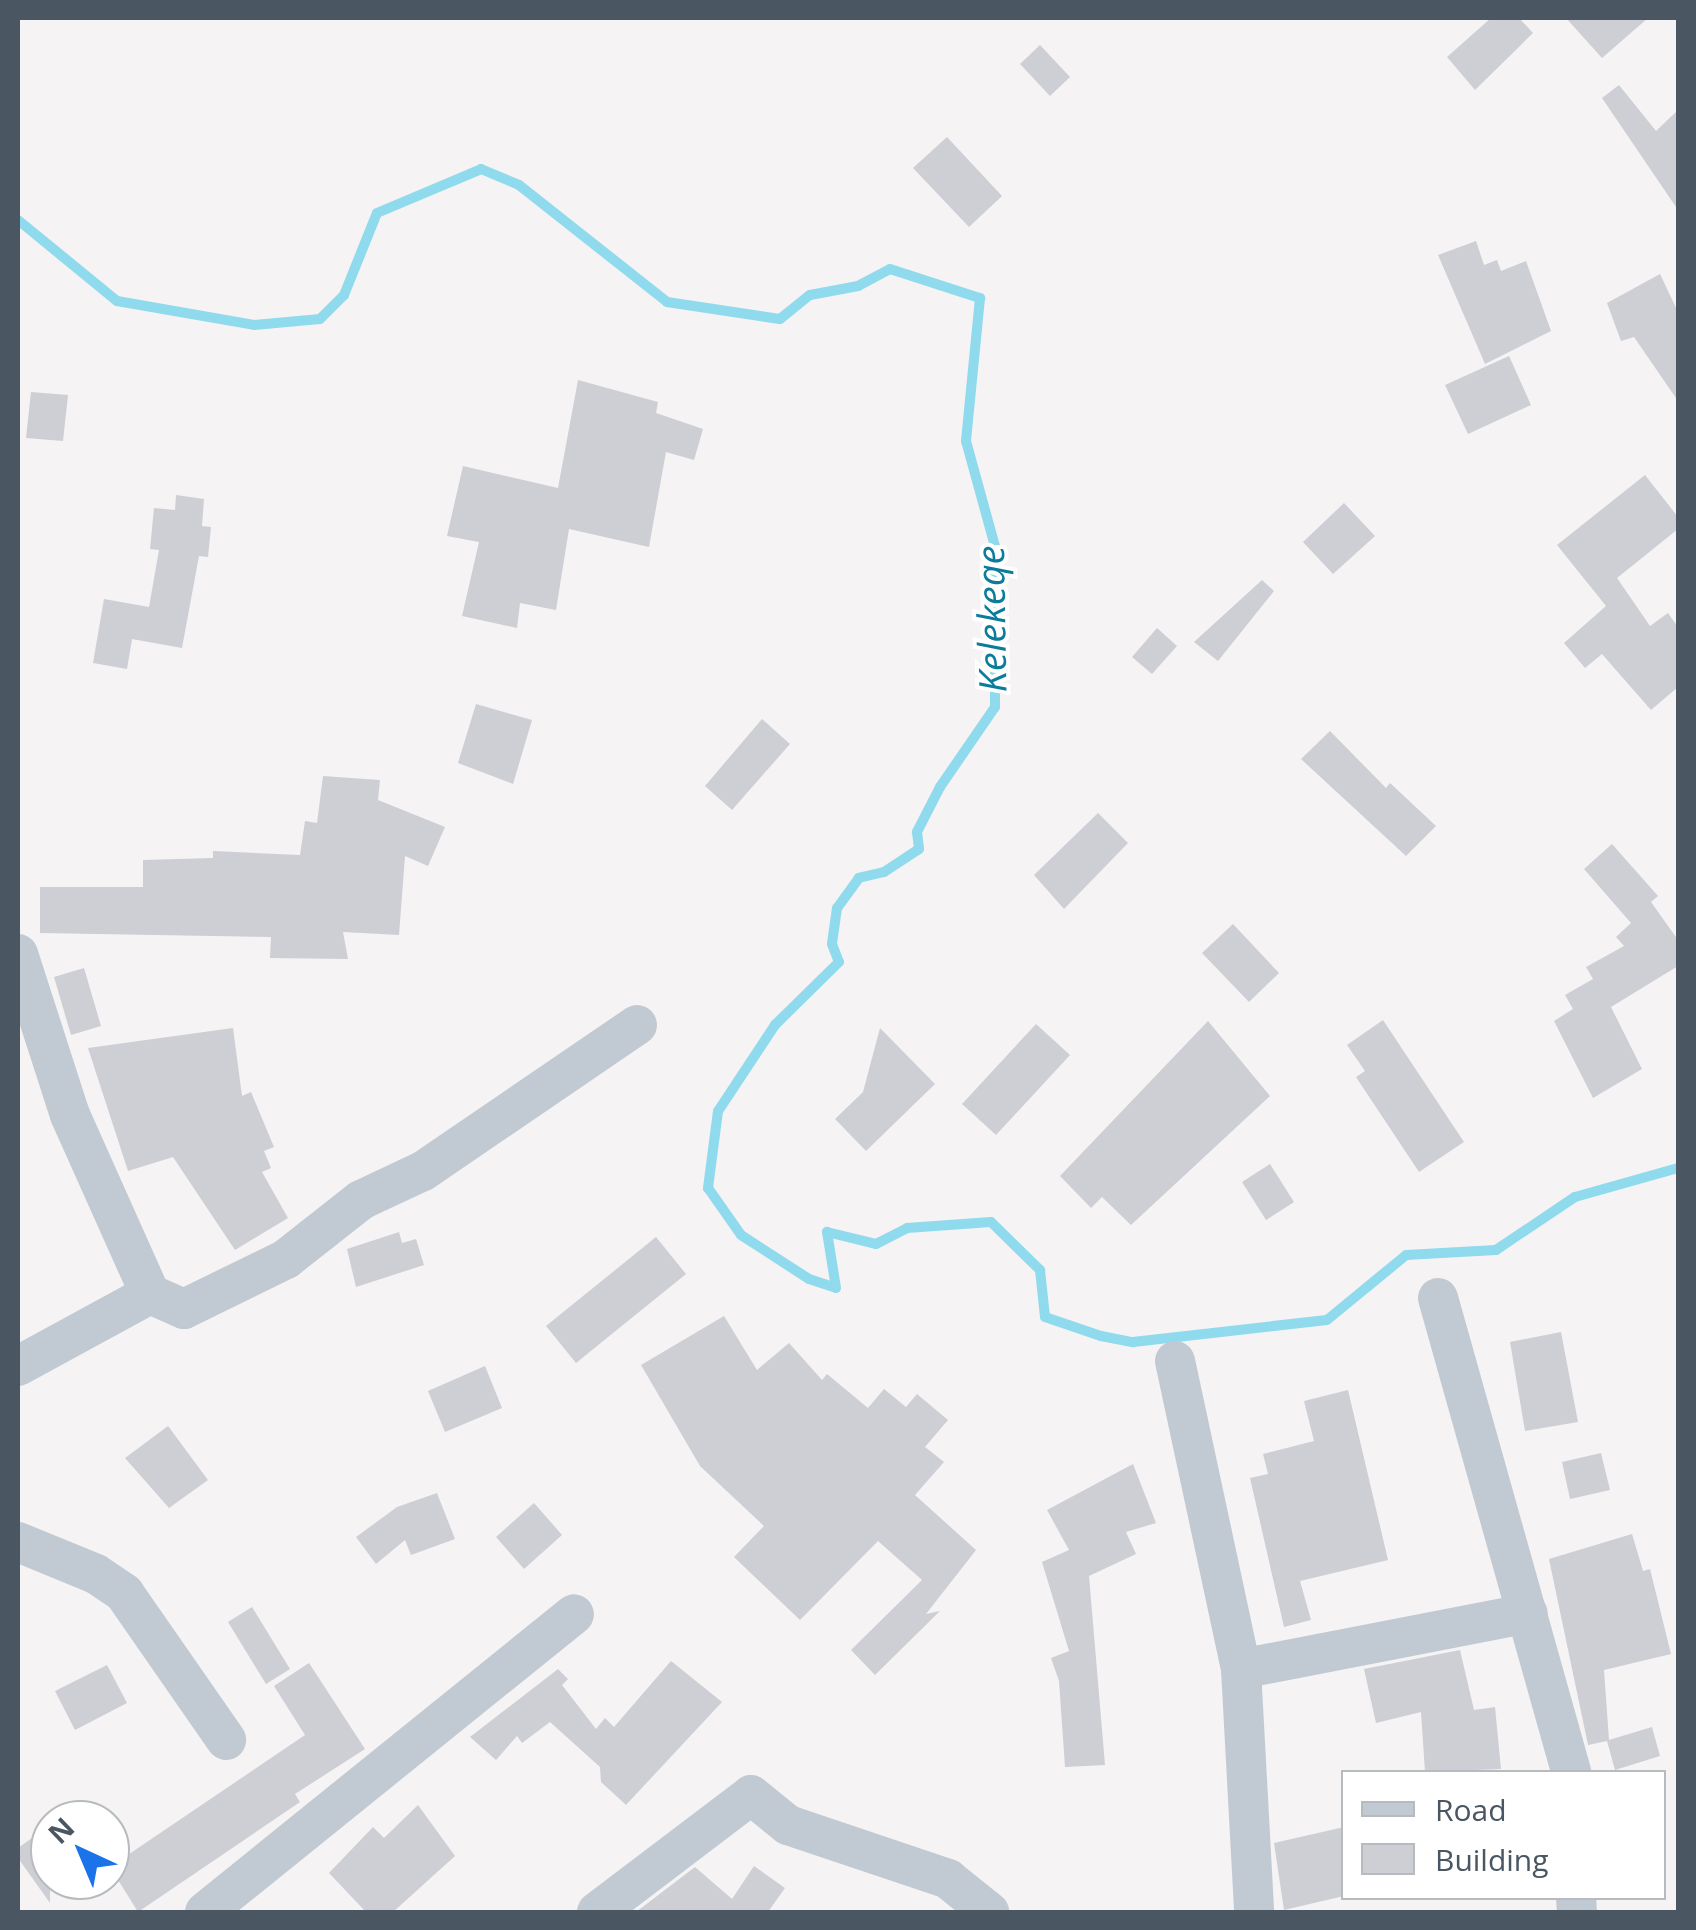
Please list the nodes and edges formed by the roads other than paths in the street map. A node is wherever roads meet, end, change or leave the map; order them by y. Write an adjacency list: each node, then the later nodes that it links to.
1 (18, 954): 3 (street)
2 (637, 1024): 3 (street)
3 (150, 1294): 6 (street)
4 (1438, 1298): 9 (street)
5 (1175, 1360): 10 (street)
6 (18, 1366)
7 (18, 1542): 11 (street)
8 (574, 1614): 13 (street)
9 (1528, 1614): 10 (street); 12 (street)
10 (1241, 1669): 16 (street)
11 (226, 1740)
12 (1569, 1770)
13 (206, 1912)
14 (597, 1912): 15 (street)
15 (989, 1912)
16 (1254, 1912)

